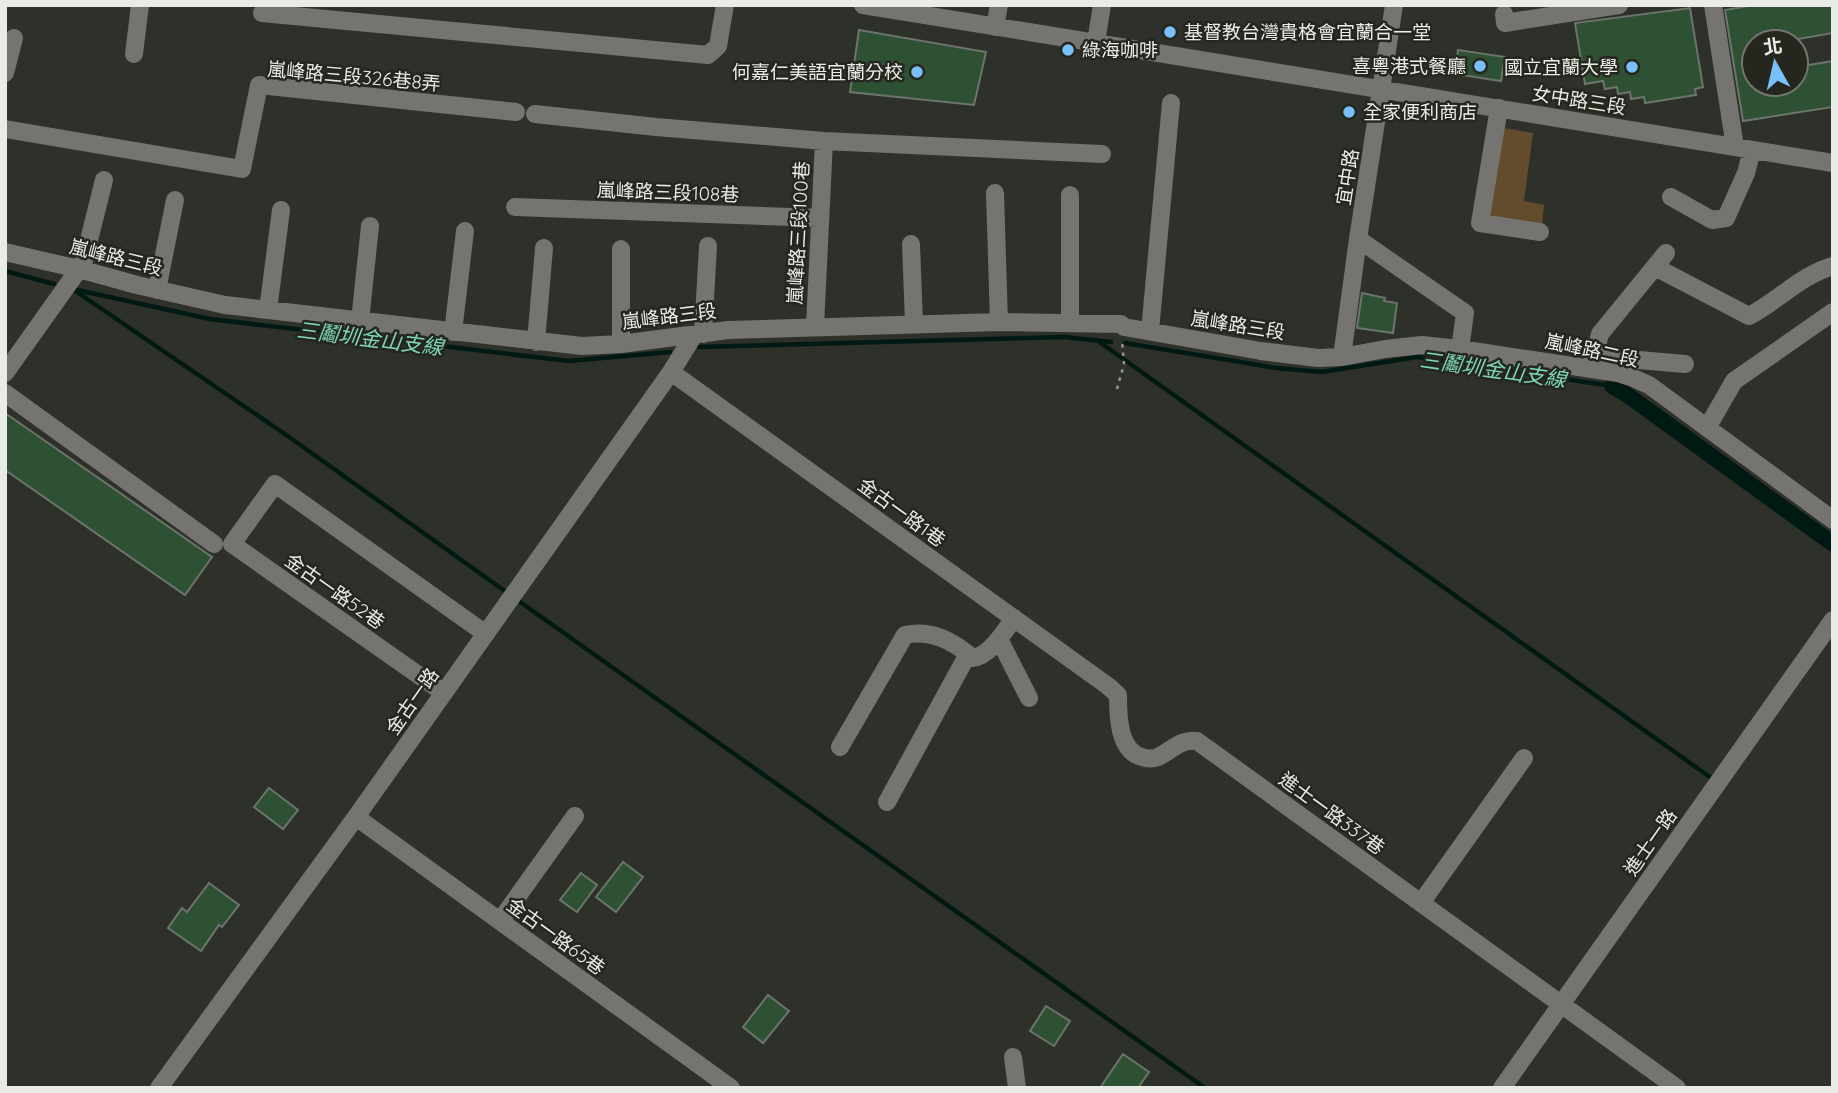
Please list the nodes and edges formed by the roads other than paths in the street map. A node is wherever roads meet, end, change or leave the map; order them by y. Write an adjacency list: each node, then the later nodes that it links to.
1 (140, 5): 14 (street)
2 (725, 5): 9 (street)
3 (863, 5): 11 (street, 女中路三段)
4 (999, 5): 11 (street)
5 (1102, 5): 13 (street)
6 (1394, 5): 16 (street, 宜中路)
7 (1619, 5): 10 (street)
8 (1713, 5): 23 (street)
9 (262, 13)
10 (1504, 14)
11 (995, 27): 13 (street, 女中路三段)
12 (14, 38): 15 (street)
13 (1096, 42): 16 (street, 女中路三段)
14 (134, 54)
15 (5, 73)
16 (1382, 90): 18 (street, 女中路三段); 37 (street, 宜中路)
17 (1171, 103): 53 (street)
18 (1499, 108): 23 (street, 女中路三段); 36 (street)
19 (516, 112): 21 (street, 嵐峰路三段326巷8弄)
20 (535, 114): 22 (street)
21 (5, 129)
22 (824, 141): 24 (street); 33 (street, 嵐峰路三段100巷)
23 (1744, 148): 25 (street, 女中路三段); 29 (street)
24 (1102, 154)
25 (1833, 163)
26 (104, 180): 44 (street)
27 (995, 193): 49 (street)
28 (1070, 195): 50 (street)
29 (1671, 197)
30 (176, 200): 45 (street)
31 (515, 207): 33 (street, 嵐峰路三段108巷)
32 (281, 210): 46 (street)
33 (820, 218): 52 (street, 嵐峰路三段100巷)
34 (370, 226): 48 (street)
35 (465, 231): 54 (street)
36 (1540, 232)
37 (1358, 239): 58 (street); 59 (street, 宜中路)
38 (911, 244): 51 (street)
39 (708, 246): 55 (street)
40 (544, 248): 56 (street)
41 (621, 249): 57 (street)
42 (5, 252): 44 (street, 嵐峰路三段)
43 (1833, 266): 60 (street)
44 (79, 269): 45 (street, 嵐峰路三段); 63 (street)
45 (157, 290): 46 (street, 嵐峰路三段)
46 (268, 310): 48 (street, 嵐峰路三段)
47 (1833, 312): 65 (street)
48 (360, 321): 54 (street, 嵐峰路三段)
49 (999, 322): 50 (street, 嵐峰路三段); 51 (street, 嵐峰路三段)
50 (1070, 322): 53 (street, 嵐峰路三段)
51 (914, 323): 52 (street, 嵐峰路三段)
52 (815, 327): 55 (street, 嵐峰路三段)
53 (1150, 331): 59 (street, 嵐峰路三段)
54 (453, 332): 56 (street, 嵐峰路三段)
55 (698, 334): 57 (street, 嵐峰路三段); 62 (street, 金古一路)
56 (536, 342): 57 (street, 嵐峰路三段)
57 (621, 344)
58 (1460, 349): 59 (street, 嵐峰路二段); 60 (street, 嵐峰路二段)
59 (1342, 356)
60 (1592, 363): 61 (street); 65 (street, 嵐峰路二段)
61 (1685, 364)
62 (671, 372): 68 (street, 金古一路1巷); 70 (street, 金古一路)
63 (5, 373)
64 (5, 393): 67 (street)
65 (1707, 428): 66 (street, 嵐峰路二段)
66 (1833, 520)
67 (214, 544)
68 (1014, 618): 71 (street); 73 (street, 金古一路1巷)
69 (1833, 620): 83 (street, 進士一路)
70 (486, 634): 74 (street, 金古一路); 74 (street, 金古一路52巷)
71 (999, 639): 72 (street); 75 (street)
72 (968, 654): 76 (street); 78 (street)
73 (1108, 686): 81 (street, 進士一路337巷)
74 (444, 693): 80 (street, 金古一路)
75 (1029, 698)
76 (840, 747)
77 (1524, 758): 81 (street)
78 (887, 802)
79 (575, 816): 82 (street)
80 (356, 817): 82 (street, 金古一路65巷); 85 (street, 金古一路)
81 (1421, 903): 83 (street, 進士一路337巷)
82 (500, 921): 86 (street, 金古一路65巷)
83 (1560, 1004): 88 (street, 進士一路); 89 (street, 進士一路337巷)
84 (1013, 1057): 87 (street)
85 (159, 1088)
86 (731, 1088)
87 (1017, 1088)
88 (1502, 1088)
89 (1677, 1088)

